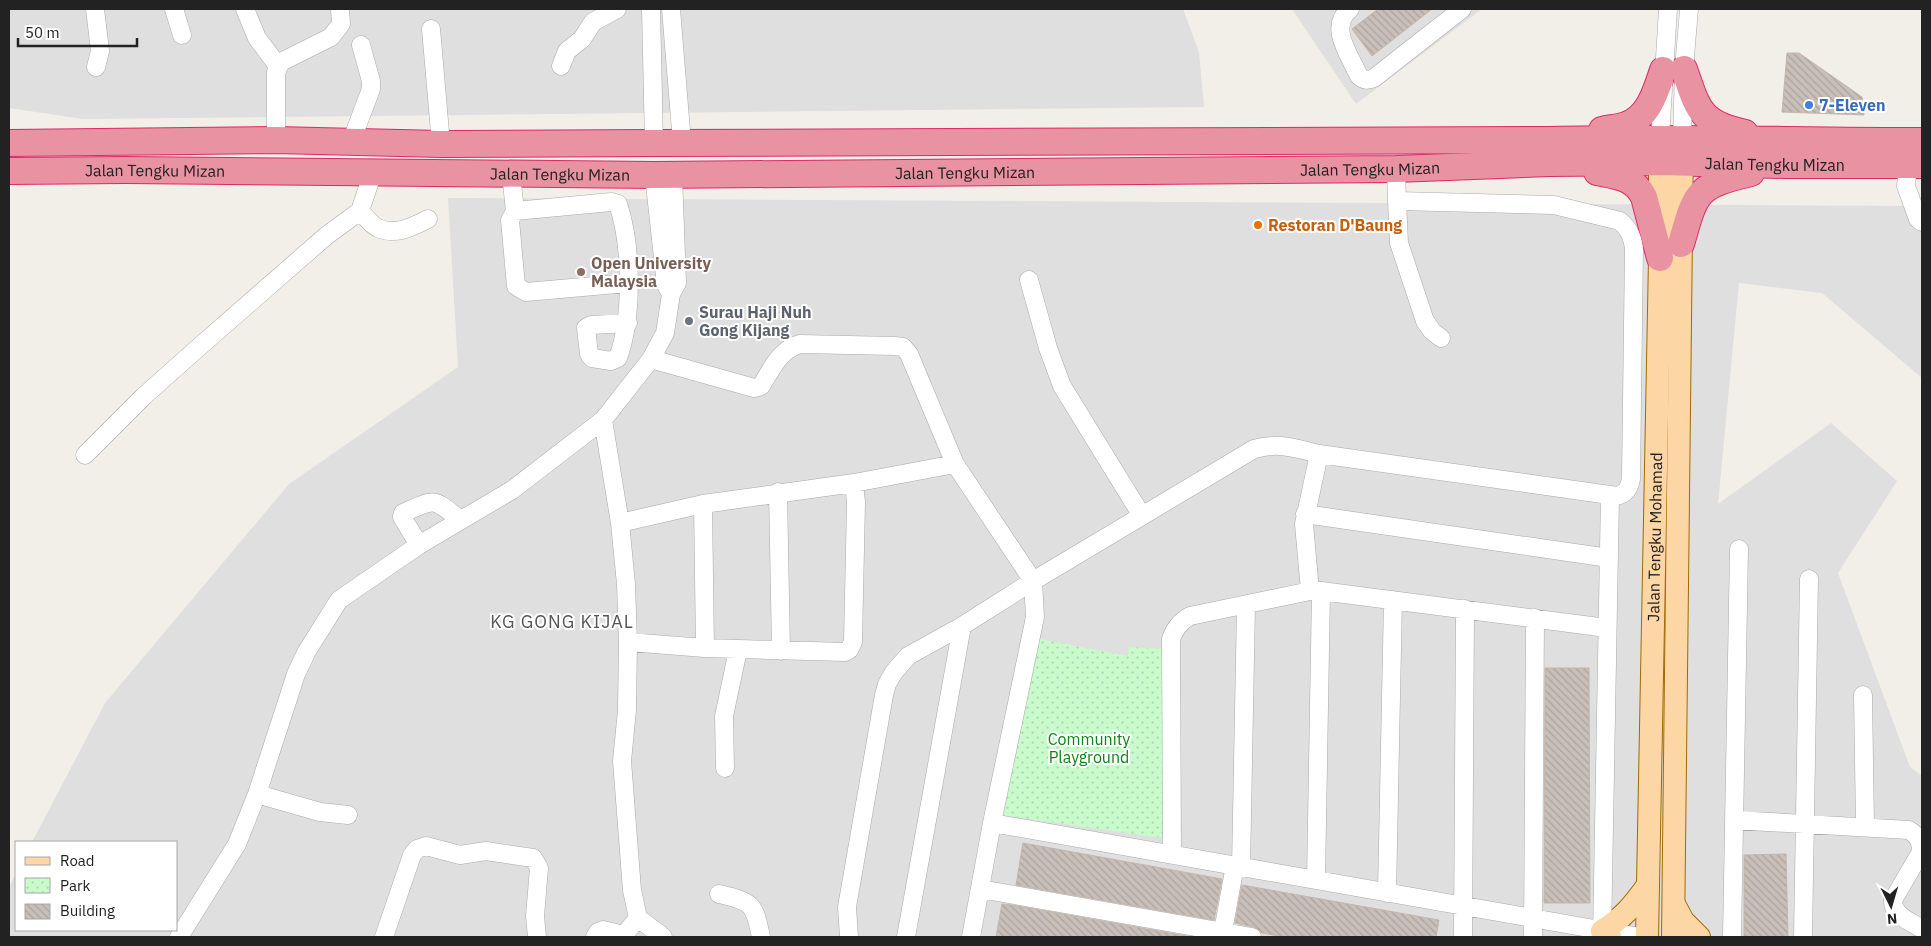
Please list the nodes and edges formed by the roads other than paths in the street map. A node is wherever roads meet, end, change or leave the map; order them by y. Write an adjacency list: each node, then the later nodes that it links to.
1 (95, 9): 17 (street)
2 (174, 9): 13 (street)
3 (245, 9): 15 (street)
4 (340, 9): 15 (street)
5 (617, 9): 16 (street)
6 (651, 9): 24 (street)
7 (671, 9): 22 (street)
8 (1462, 9): 11 (street)
9 (1668, 9): 18 (street)
10 (1689, 9): 18 (street)
11 (1346, 12)
12 (432, 28): 25 (street)
13 (182, 34)
14 (361, 45): 21 (street)
15 (278, 66): 19 (street)
16 (561, 66)
17 (96, 67)
18 (1674, 69): 26 (street); 27 (highway); 28 (highway)
19 (276, 140): 21 (highway, Jalan Tengku Mizan); 23 (highway, Jalan Tengku Mizan)
20 (1922, 141): 28 (highway, Jalan Tengku Mizan)
21 (350, 142): 25 (highway, Jalan Tengku Mizan)
22 (682, 142): 24 (highway, Jalan Tengku Mizan); 27 (highway, Jalan Tengku Mizan)
23 (9, 143)
24 (654, 143): 25 (highway, Jalan Tengku Mizan)
25 (441, 144)
26 (1671, 150): 27 (highway, Jalan Tengku Mizan); 28 (highway, Jalan Tengku Mizan); 40 (main road, Jalan Tengku Mohamad); 41 (main road, Jalan Tengku Mohamad)
27 (1549, 151): 30 (highway, Jalan Tengku Mizan); 41 (highway)
28 (1783, 153): 29 (highway, Jalan Tengku Mizan); 40 (highway)
29 (1915, 165): 39 (street)
30 (1396, 169): 34 (highway, Jalan Tengku Mizan); 35 (street)
31 (9, 171): 32 (highway, Jalan Tengku Mizan)
32 (373, 172): 33 (highway, Jalan Tengku Mizan); 36 (street)
33 (511, 174): 34 (highway, Jalan Tengku Mizan); 37 (street)
34 (664, 175): 46 (street)
35 (1397, 201): 45 (street); 53 (street)
36 (360, 211): 38 (street); 49 (street)
37 (515, 211): 43 (street); 43 (street)
38 (428, 219)
39 (1922, 222)
40 (1682, 244): 90 (main road, Jalan Tengku Mohamad)
41 (1660, 258): 86 (main road, Jalan Tengku Mohamad)
42 (1029, 280): 56 (street)
43 (628, 283): 44 (street)
44 (628, 323)
45 (1441, 338)
46 (651, 359): 47 (street); 50 (street)
47 (603, 420): 57 (street); 58 (street)
48 (1319, 454): 53 (street); 55 (street); 56 (street)
49 (85, 455)
50 (955, 464): 51 (street); 63 (street)
51 (854, 483): 52 (street); 74 (street)
52 (778, 492): 54 (street); 74 (street)
53 (1610, 495): 61 (street)
54 (703, 504): 58 (street); 72 (street)
55 (1305, 514): 61 (street); 64 (street)
56 (1142, 516): 63 (street)
57 (462, 520): 59 (street); 59 (street)
58 (620, 523): 71 (street)
59 (419, 545): 77 (street)
60 (1739, 549): 79 (street)
61 (1608, 558): 70 (street)
62 (1809, 579): 81 (street)
63 (1033, 581): 69 (street); 80 (street)
64 (1316, 591): 65 (street); 66 (street); 85 (street)
65 (1393, 600): 67 (street); 88 (street)
66 (1246, 606): 83 (street); 84 (street)
67 (1465, 610): 68 (street); 91 (street)
68 (1535, 618): 70 (street); 93 (street)
69 (962, 626): 103 (street); 104 (street)
70 (1607, 628): 96 (street)
71 (628, 642): 72 (street); 92 (street)
72 (705, 648): 73 (street)
73 (738, 650): 74 (street); 76 (street)
74 (781, 651)
75 (1863, 695): 82 (street)
76 (724, 768)
77 (257, 794): 78 (street); 97 (street)
78 (348, 815)
79 (1734, 820): 81 (street); 113 (street)
80 (992, 823): 83 (street); 87 (street)
81 (1804, 823): 82 (street); 114 (street)
82 (1865, 827): 94 (street)
83 (1172, 854): 84 (street)
84 (1238, 866): 85 (street); 95 (street)
85 (1316, 880): 88 (street)
86 (1648, 885): 96 (main road); 110 (main road, Jalan Tengku Mohamad)
87 (980, 889): 95 (street); 105 (street)
88 (1387, 892): 91 (street)
89 (719, 894): 102 (street)
90 (1674, 903): 111 (main road, Jalan Tengku Mohamad); 112 (main road)
91 (1464, 906): 93 (street); 107 (street)
92 (638, 918): 100 (street); 101 (street)
93 (1533, 919): 96 (street); 108 (street)
94 (1922, 929)
95 (1222, 935): 106 (street)
96 (1604, 935): 109 (street)
97 (182, 936)
98 (384, 937): 99 (street)
99 (536, 937)
100 (595, 937)
101 (663, 937)
102 (761, 937)
103 (849, 937)
104 (906, 937)
105 (972, 937)
106 (1252, 937)
107 (1463, 937)
108 (1533, 937)
109 (1640, 937)
110 (1647, 937)
111 (1673, 937)
112 (1699, 937)
113 (1732, 937)
114 (1803, 937)

